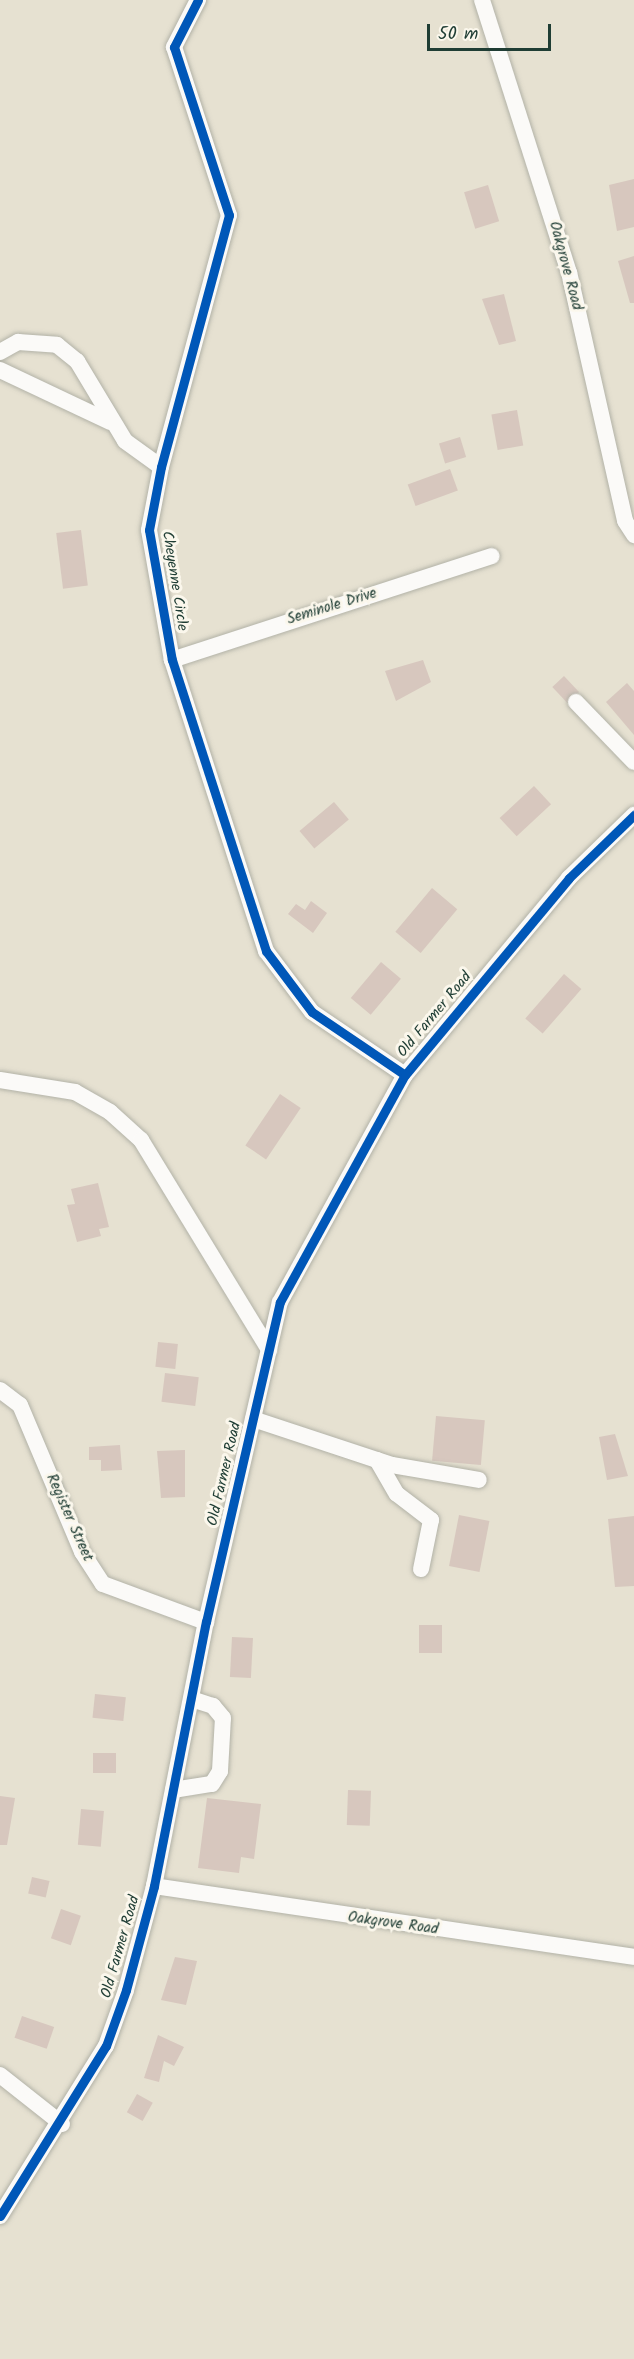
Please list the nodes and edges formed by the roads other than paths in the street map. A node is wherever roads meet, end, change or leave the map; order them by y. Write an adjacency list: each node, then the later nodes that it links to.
1 (198, 0): 6 (street, Cheyenne Circle)
2 (482, 0): 7 (street, Oakgrove Road)
3 (0, 352): 5 (street)
4 (0, 370): 5 (street)
5 (110, 422): 6 (street)
6 (161, 467): 9 (street, Cheyenne Circle)
7 (634, 535)
8 (492, 556): 9 (street, Seminole Drive)
9 (172, 660): 13 (street, Cheyenne Circle)
10 (576, 702): 11 (street)
11 (634, 762)
12 (634, 815): 13 (street, Old Farmer Road)
13 (405, 1075): 15 (street, Old Farmer Road)
14 (0, 1080): 15 (street)
15 (269, 1350): 17 (street, Old Farmer Road)
16 (0, 1390): 21 (street, Register Street)
17 (253, 1419): 18 (street); 21 (street, Old Farmer Road)
18 (377, 1460): 19 (street); 20 (street)
19 (479, 1480)
20 (421, 1569)
21 (206, 1622): 22 (street, Old Farmer Road)
22 (191, 1699): 23 (street, Old Farmer Road); 23 (street)
23 (173, 1790): 24 (street, Old Farmer Road)
24 (154, 1886): 25 (street, Oakgrove Road); 27 (street, Old Farmer Road)
25 (634, 1957)
26 (0, 2076): 27 (street)
27 (62, 2124): 28 (street, Old Farmer Road)
28 (0, 2216)

